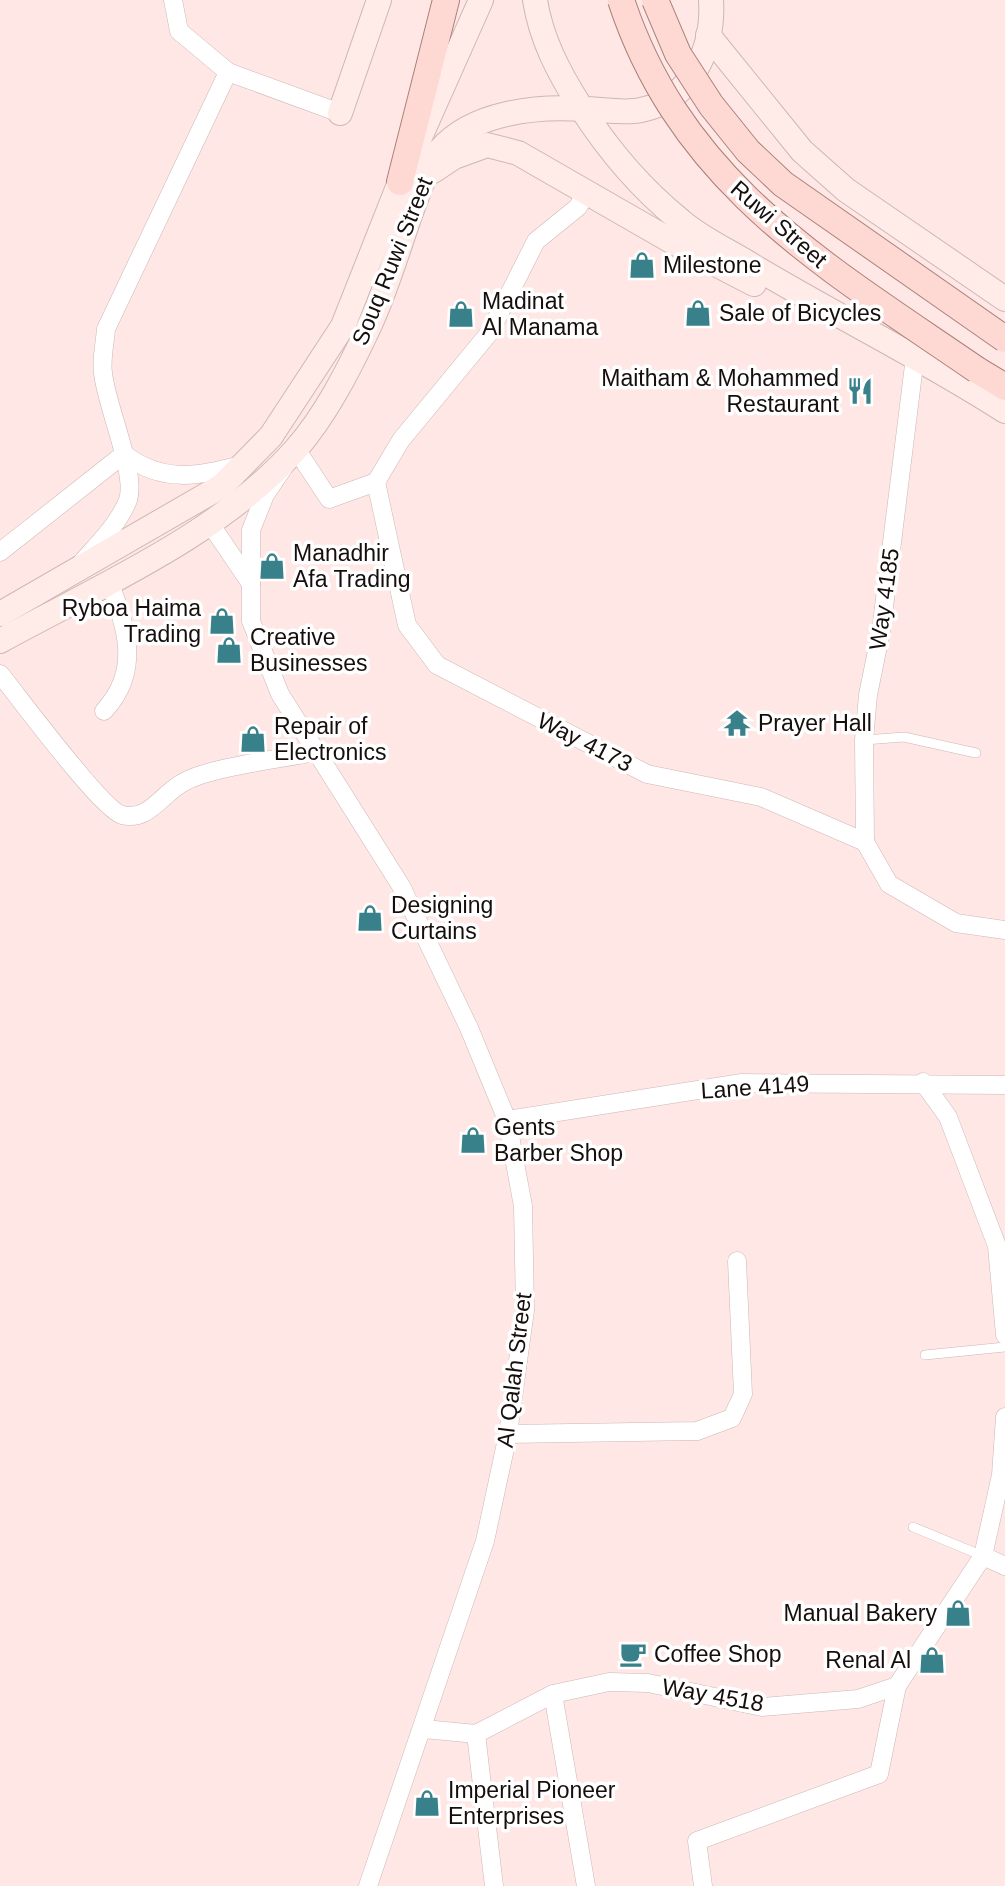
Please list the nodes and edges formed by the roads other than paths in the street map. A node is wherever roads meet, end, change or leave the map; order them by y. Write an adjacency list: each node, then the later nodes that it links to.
1 (173, 0): 10 (street)
2 (379, 0): 12 (main road)
3 (446, 0): 13 (main road)
4 (481, 0): 13 (main road, Souq Ruwi Street)
5 (535, 0): 11 (main road)
6 (621, 0): 19 (main road, Ruwi Street, bridge)
7 (655, 0): 17 (main road, Ruwi Street, bridge)
8 (711, 0): 9 (main road, Souq Ruwi Street)
9 (708, 35): 11 (main road, Souq Ruwi Street); 15 (main road)
10 (228, 72): 12 (street); 22 (street)
11 (581, 108): 13 (main road, Souq Ruwi Street); 16 (main road)
12 (340, 113)
13 (412, 180): 14 (main road); 21 (main road, Souq Ruwi Street); 23 (main road, Souq Ruwi Street)
14 (587, 191): 16 (main road); 24 (street)
15 (1005, 299)
16 (827, 311): 18 (main road)
17 (1005, 339)
18 (915, 357): 20 (main road); 34 (street, Way 4185)
19 (1005, 387)
20 (1005, 411)
21 (296, 449): 24 (street); 25 (main road, Souq Ruwi Street); 29 (street, Al Qalah Street)
22 (124, 454): 23 (street); 26 (street); 27 (street)
23 (242, 465): 27 (main road, Souq Ruwi Street)
24 (376, 482): 37 (street, Way 4173)
25 (209, 522): 28 (main road, Souq Ruwi Street); 29 (street)
26 (0, 552)
27 (74, 571): 30 (main road, Souq Ruwi Street)
28 (109, 581): 31 (main road, Souq Ruwi Street); 33 (street)
29 (251, 584): 35 (street, Al Qalah Street)
30 (2, 609)
31 (0, 641)
32 (0, 674): 35 (street)
33 (104, 711)
34 (864, 740): 36 (lane); 37 (street, Way 4185)
35 (314, 752): 41 (street, Al Qalah Street)
36 (976, 753)
37 (865, 842): 38 (street)
38 (1005, 930)
39 (923, 1082): 40 (street, Lane 4149); 41 (street, Lane 4149); 43 (street)
40 (1005, 1085)
41 (507, 1120): 47 (street, Al Qalah Street)
42 (737, 1261): 47 (street)
43 (1005, 1335)
44 (1005, 1347): 45 (lane)
45 (925, 1355)
46 (1005, 1417): 49 (street)
47 (508, 1434): 53 (street, Al Qalah Street)
48 (913, 1527): 49 (lane)
49 (983, 1556): 50 (street); 51 (street)
50 (1005, 1566)
51 (897, 1686): 52 (street, Way 4518); 58 (street)
52 (553, 1694): 54 (street, Way 4518); 57 (street)
53 (424, 1729): 54 (street); 55 (street, Al Qalah Street)
54 (476, 1734): 56 (street)
55 (368, 1886)
56 (494, 1886)
57 (586, 1886)
58 (703, 1886)

